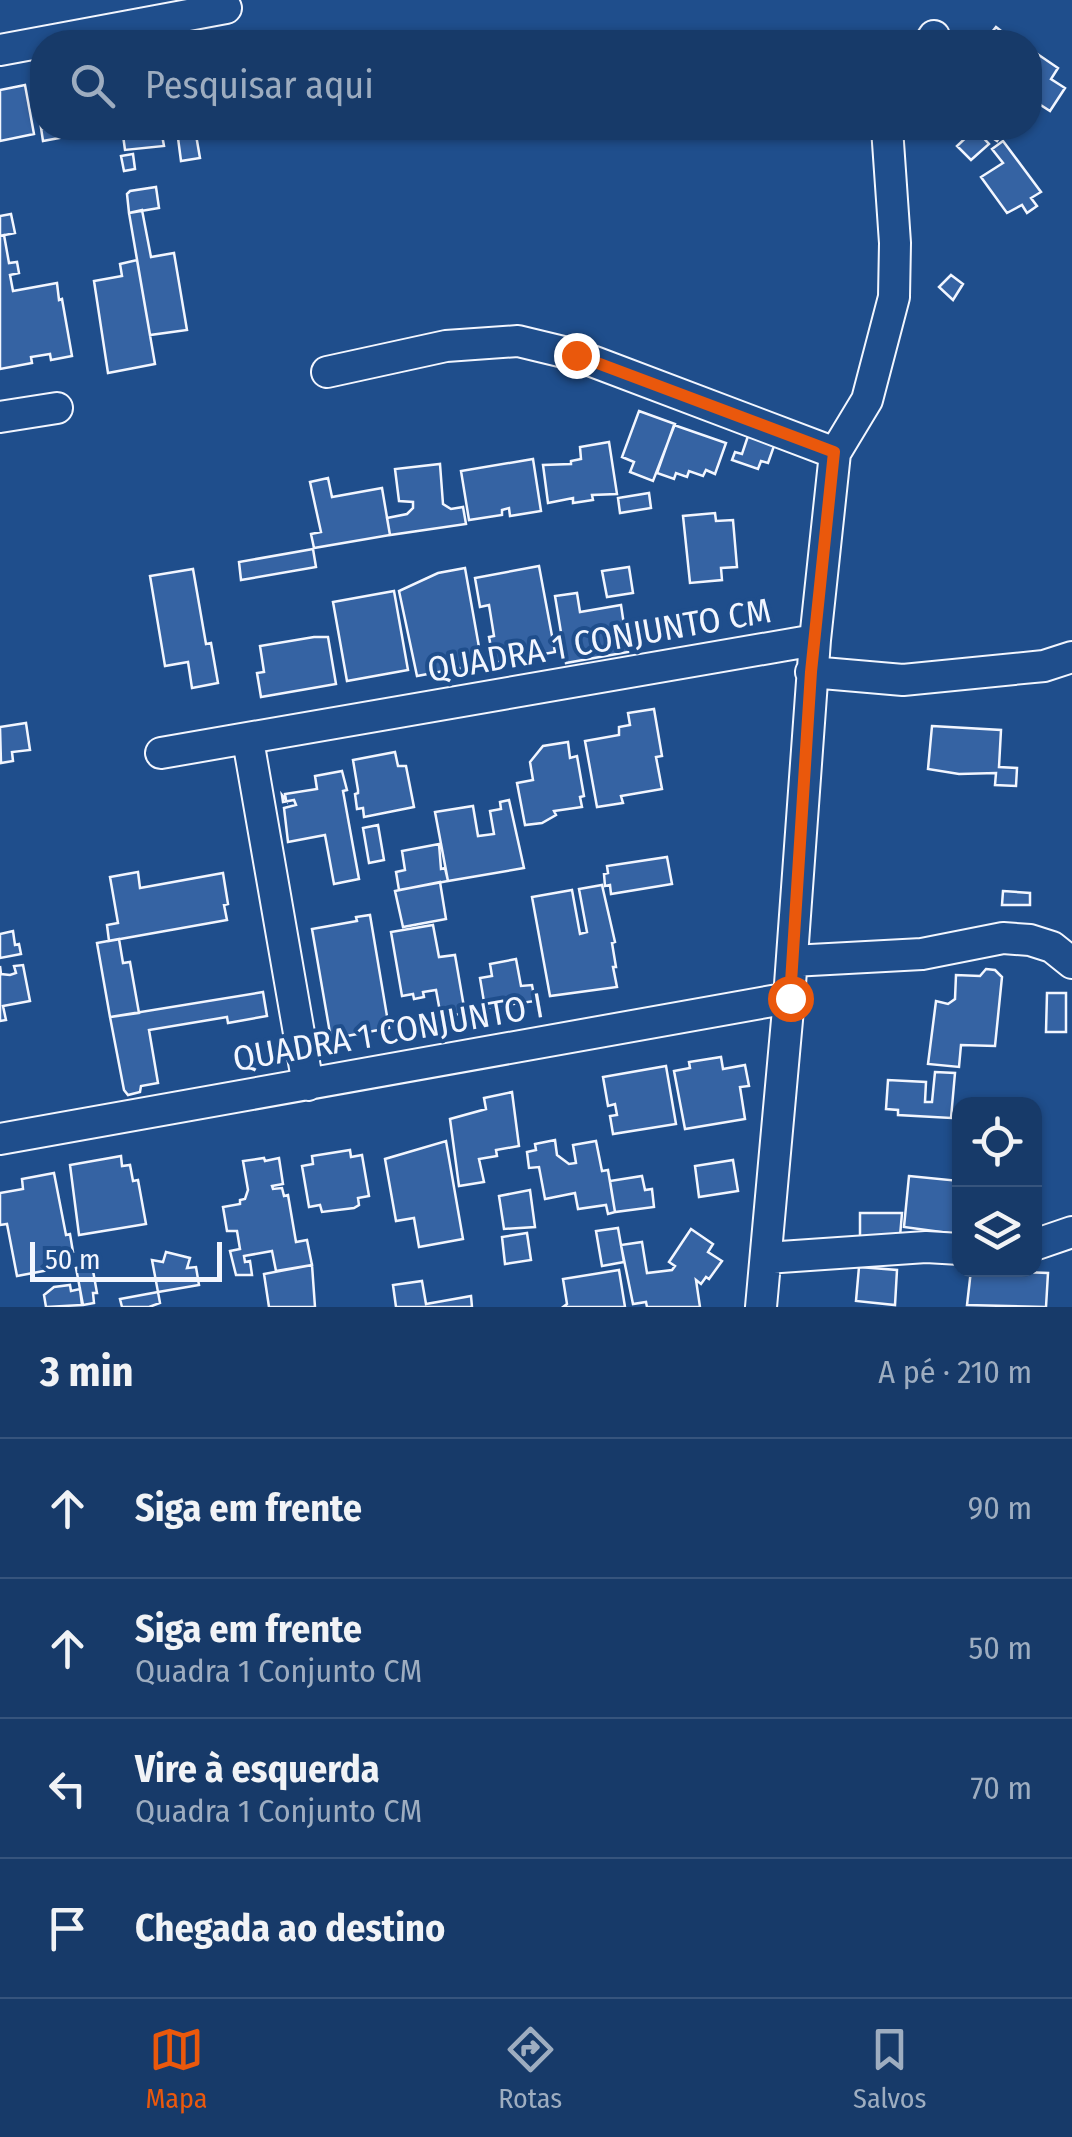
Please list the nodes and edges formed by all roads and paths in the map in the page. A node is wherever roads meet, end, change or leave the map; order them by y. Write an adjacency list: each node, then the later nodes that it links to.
1 (226, 8): 2 (street)
2 (108, 30)
3 (30, 44): 4 (street)
4 (0, 50)
5 (889, 140): 9 (street)
6 (327, 372): 9 (street)
7 (57, 408): 8 (street)
8 (0, 418)
9 (834, 452): 10 (street, QUADRA 1 CONJUNTO CM)
10 (815, 640): 12 (street); 13 (street, QUADRA 1 CONJUNTO CM)
11 (1072, 657): 12 (street)
12 (811, 672): 15 (street)
13 (248, 740): 14 (street, QUADRA 1 CONJUNTO CM); 18 (street)
14 (161, 753)
15 (792, 961): 16 (street); 17 (street)
16 (1072, 963)
17 (790, 998): 18 (street, QUADRA 1 CONJUNTO I); 23 (street)
18 (308, 1085): 19 (street, QUADRA 1 CONJUNTO I)
19 (0, 1139)
20 (1072, 1232): 21 (street)
21 (1042, 1241)
22 (952, 1249): 23 (street)
23 (766, 1258): 24 (street)
24 (762, 1307)

